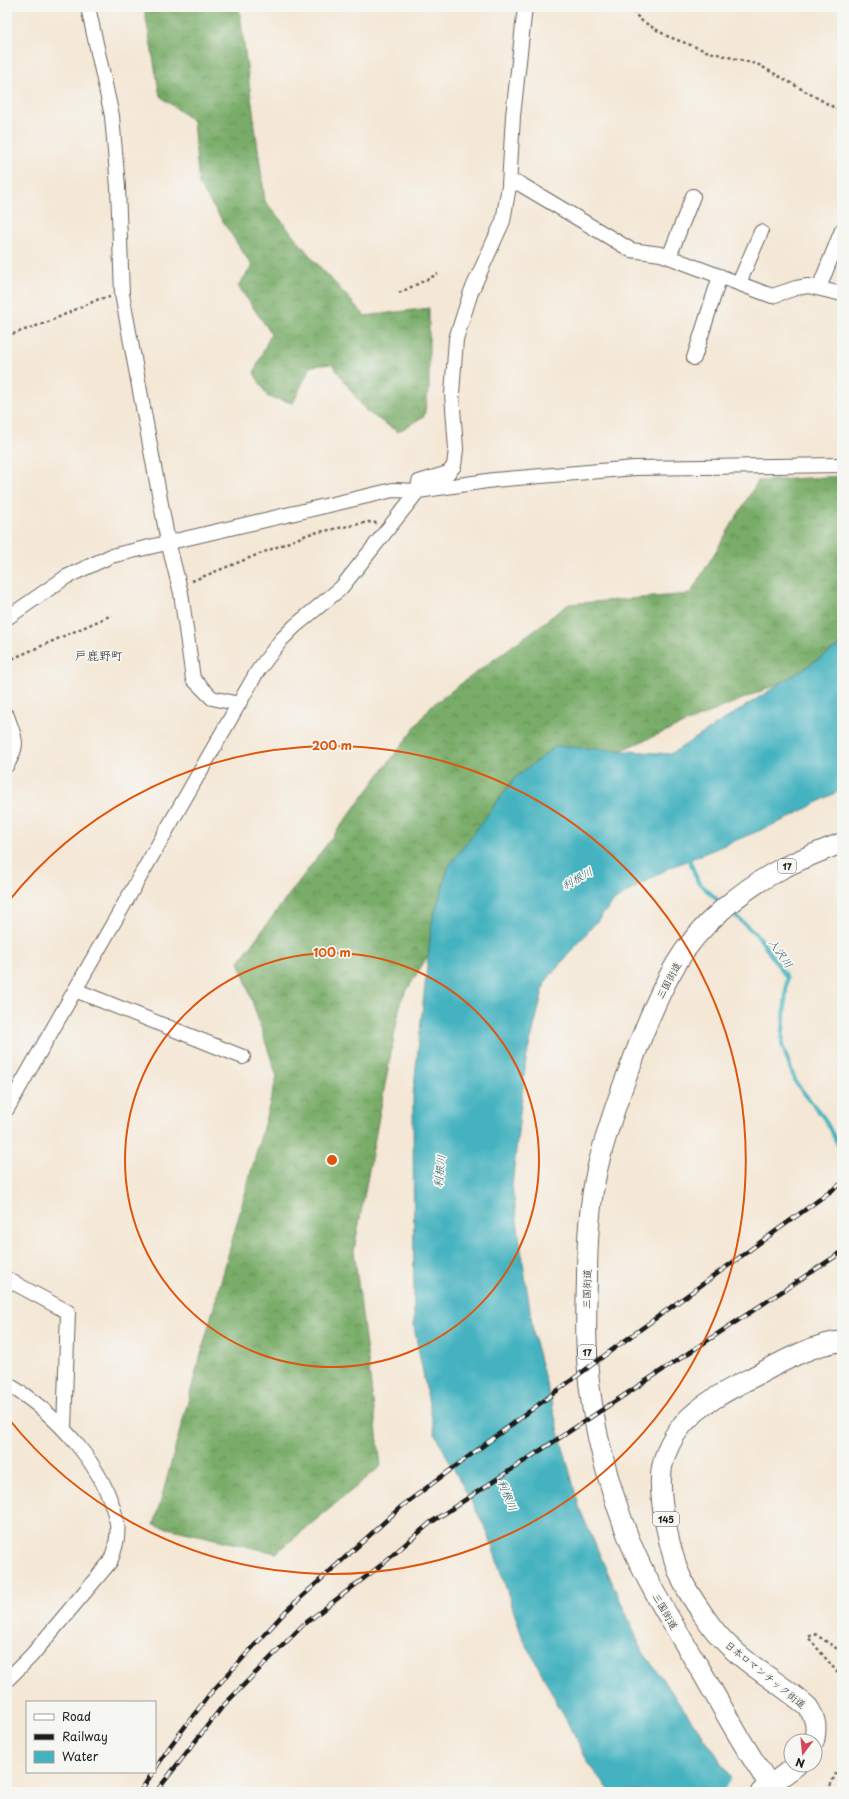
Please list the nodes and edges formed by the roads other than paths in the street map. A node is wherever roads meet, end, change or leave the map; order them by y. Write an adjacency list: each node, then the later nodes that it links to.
1 (88, 7): 15 (street)
2 (525, 7): 3 (street)
3 (509, 182): 7 (street); 14 (street)
4 (693, 196): 7 (street)
5 (842, 230): 10 (street)
6 (761, 232): 9 (street)
7 (669, 257): 8 (street)
8 (720, 276): 9 (street); 12 (street)
9 (739, 283): 10 (street)
10 (819, 288): 11 (street)
11 (842, 294)
12 (694, 358)
13 (842, 465): 14 (street)
14 (418, 491): 15 (street); 17 (street)
15 (168, 542): 16 (street); 17 (street)
16 (7, 618)
17 (239, 704): 21 (street)
18 (7, 716): 19 (street)
19 (7, 765)
20 (842, 843): 31 (highway, 三国街道 / 17)
21 (75, 990): 22 (street); 23 (street)
22 (243, 1057)
23 (8, 1106)
24 (7, 1279): 27 (street)
25 (842, 1341): 29 (highway, 日本ロマンチック街道 / 145)
26 (7, 1384): 27 (street)
27 (64, 1429): 28 (street)
28 (7, 1680)
29 (816, 1733)
30 (788, 1773): 31 (highway)
31 (769, 1790)

